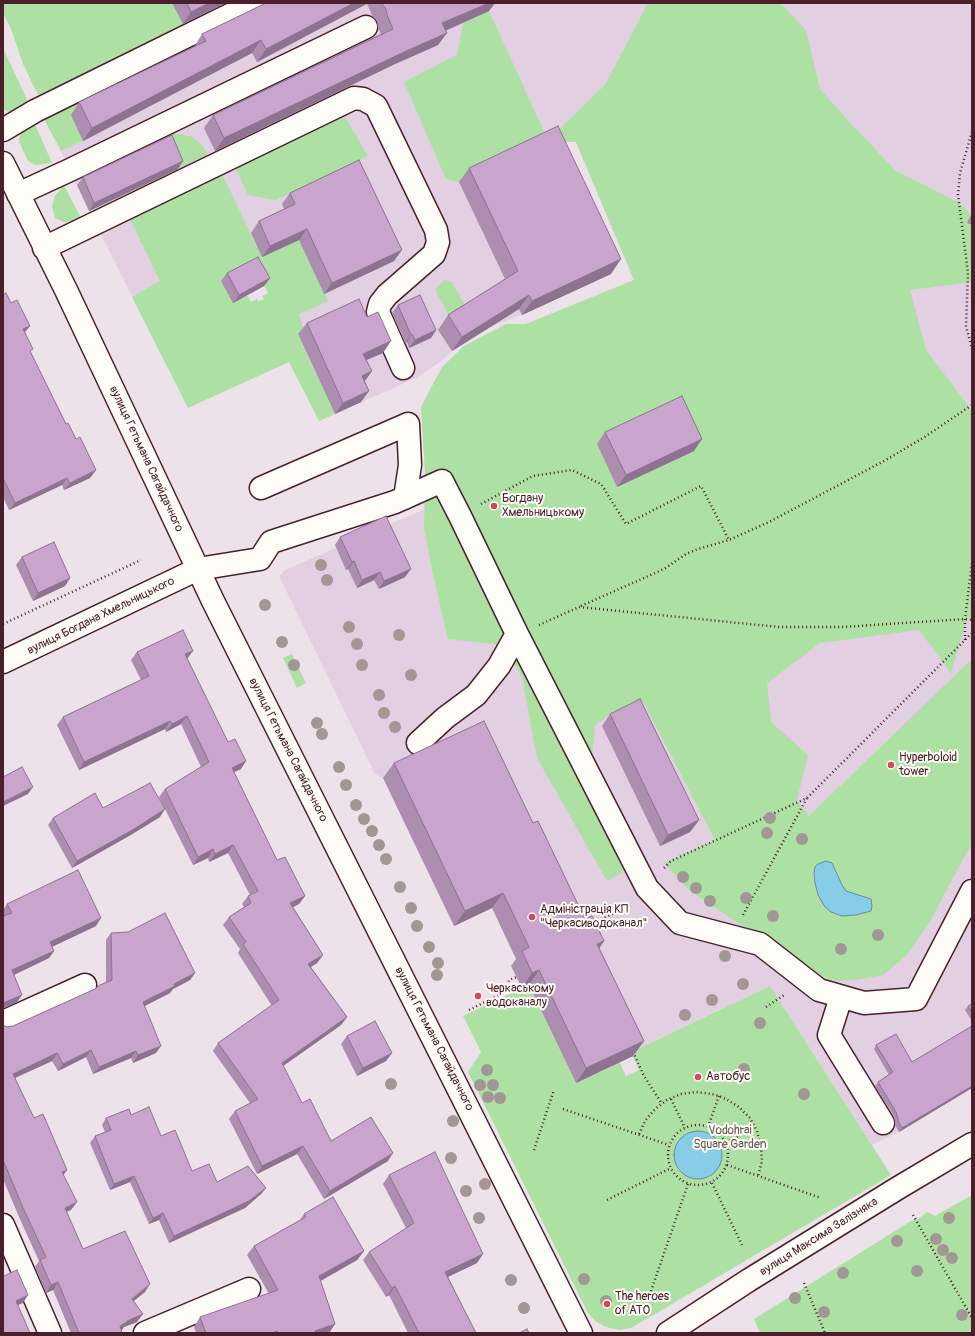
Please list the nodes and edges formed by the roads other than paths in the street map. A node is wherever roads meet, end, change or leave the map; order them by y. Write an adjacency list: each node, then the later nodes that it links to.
1 (254, 3): 3 (street)
2 (366, 27): 5 (street)
3 (3, 130)
4 (3, 163): 5 (street, вулиця Гетьмана Сагайдачного)
5 (18, 194): 6 (street, вулиця Гетьмана Сагайдачного)
6 (44, 248): 7 (street); 10 (street, вулиця Гетьмана Сагайдачного)
7 (403, 368)
8 (261, 488): 9 (street)
9 (405, 498): 10 (street, вулиця Богдана Хмельницького); 11 (street, вулиця Богдана Хмельницького)
10 (198, 569): 12 (street, вулиця Богдана Хмельницького); 24 (street, вулиця Гетьмана Сагайдачного)
11 (517, 634): 13 (street); 16 (street)
12 (3, 662)
13 (418, 743)
14 (972, 890): 16 (street)
15 (85, 985): 17 (street)
16 (841, 997): 18 (street)
17 (3, 1022)
18 (883, 1124)
19 (972, 1144): 25 (street, вулиця Максима Залізняка)
20 (3, 1225): 22 (street)
21 (249, 1289): 23 (street)
22 (50, 1333)
23 (145, 1333)
24 (581, 1333)
25 (668, 1333)

